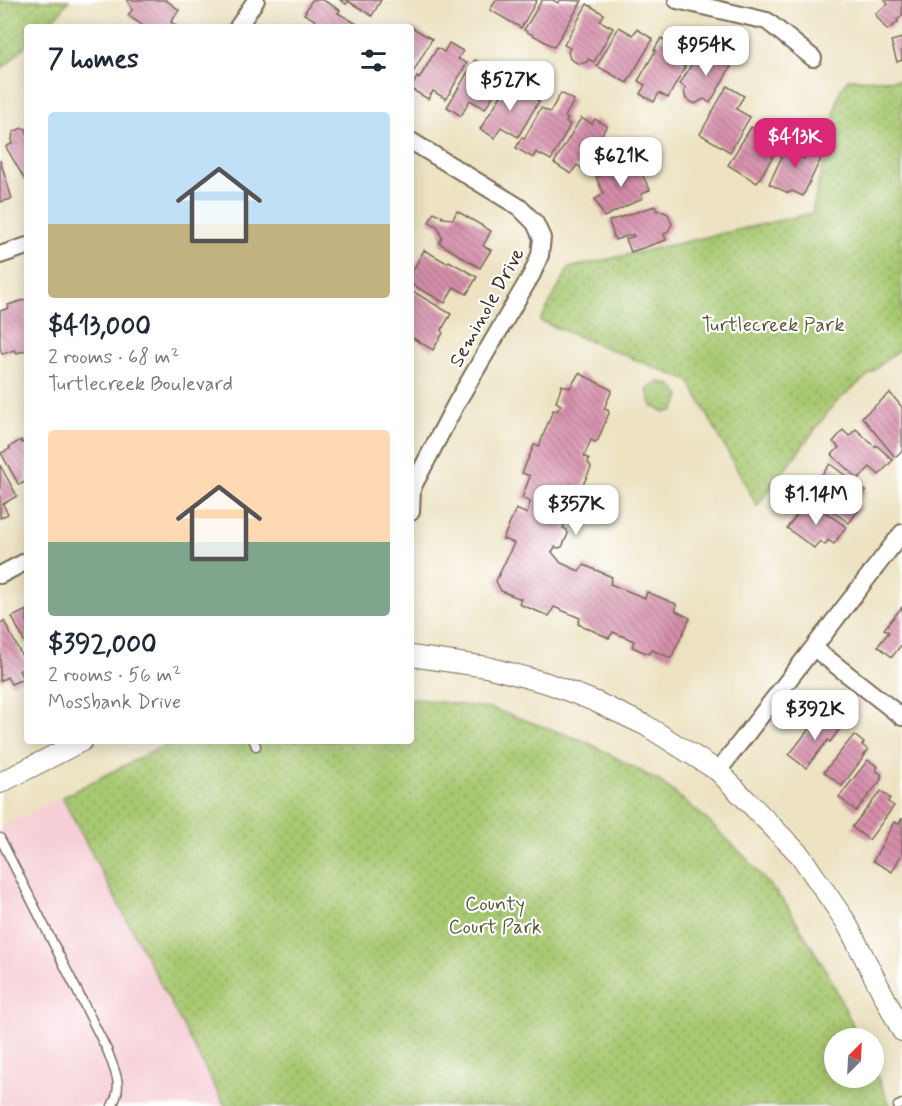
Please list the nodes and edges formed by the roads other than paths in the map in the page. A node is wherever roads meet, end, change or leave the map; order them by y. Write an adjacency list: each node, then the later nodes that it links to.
1 (256, 0): 3 (street)
2 (677, 0): 4 (street)
3 (240, 24)
4 (813, 58)
5 (414, 143): 8 (street, Seminole Drive)
6 (24, 247): 7 (street)
7 (0, 255)
8 (414, 483)
9 (902, 533): 12 (street)
10 (24, 563): 11 (street)
11 (0, 575)
12 (814, 648): 14 (street); 16 (street)
13 (414, 656): 16 (street)
14 (902, 717)
15 (76, 744): 17 (street)
16 (718, 771): 19 (street)
17 (0, 783)
18 (0, 838): 21 (lane)
19 (902, 1031)
20 (902, 1104): 22 (lane)
21 (112, 1106)
22 (898, 1106)

